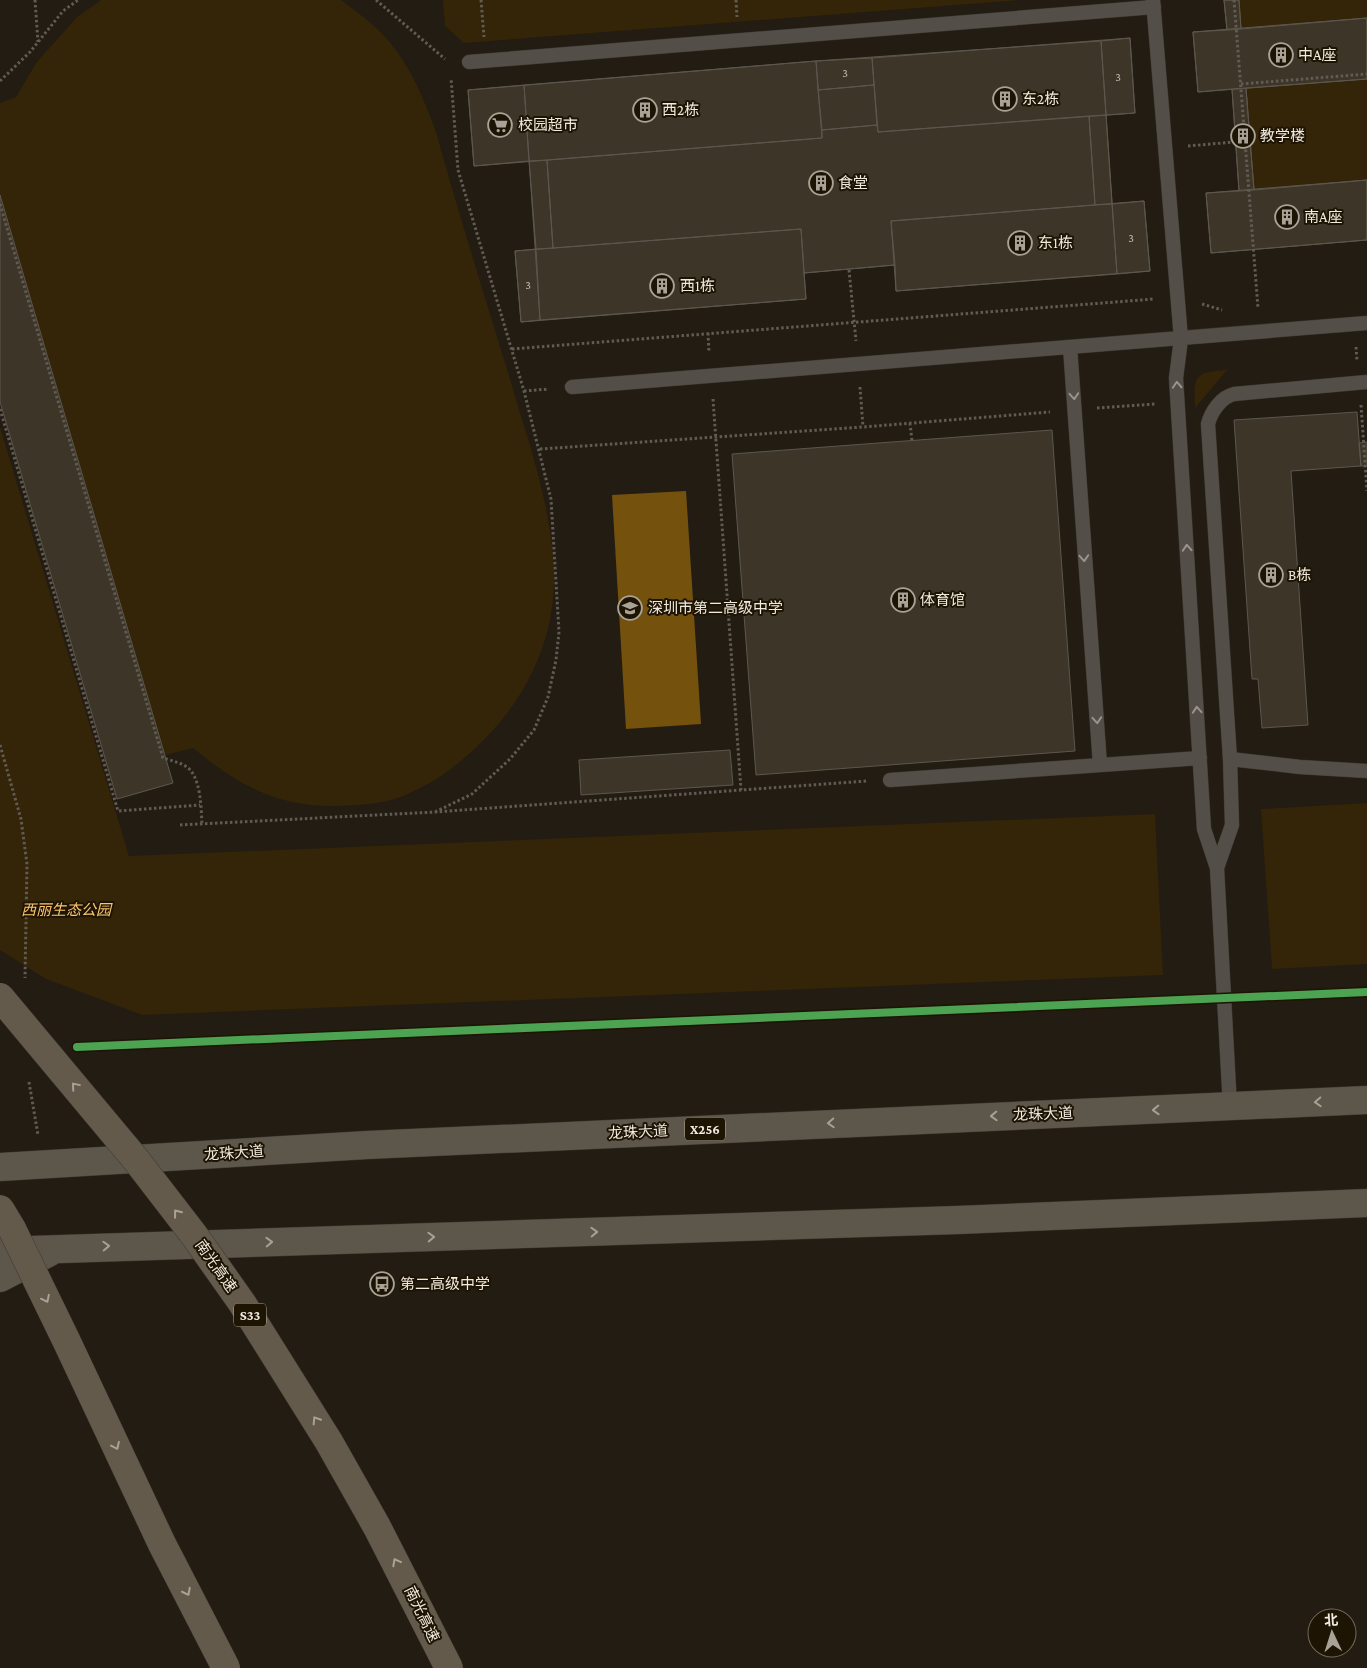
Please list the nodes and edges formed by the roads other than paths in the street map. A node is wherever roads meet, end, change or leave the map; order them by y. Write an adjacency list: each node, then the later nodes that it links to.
1 (1153, 4): 2 (lane); 4 (lane)
2 (469, 62)
3 (1367, 323): 4 (lane)
4 (1181, 339): 5 (lane); 8 (lane, one-way to 4)
5 (1070, 347): 7 (lane); 10 (lane, one-way to 10)
6 (1367, 382): 9 (lane)
7 (572, 387)
8 (1200, 758): 10 (lane); 13 (lane)
9 (1230, 758): 11 (lane); 13 (lane)
10 (1100, 765): 12 (lane)
11 (1367, 772)
12 (890, 780)
13 (1217, 868): 16 (lane)
14 (0, 996): 24 (highway, 南光高速 / S33, one-way to 14, bridge)
15 (1367, 1100): 16 (main road, 龙珠大道 / X256, one-way to 16)
16 (1230, 1107): 17 (main road, 龙珠大道 / X256, one-way to 17)
17 (0, 1165)
18 (1367, 1203): 20 (main road, one-way to 18)
19 (0, 1209): 23 (highway, one-way to 23, bridge)
20 (58, 1248): 21 (main road); 22 (main road)
21 (0, 1251)
22 (0, 1278)
23 (226, 1668)
24 (448, 1668)

